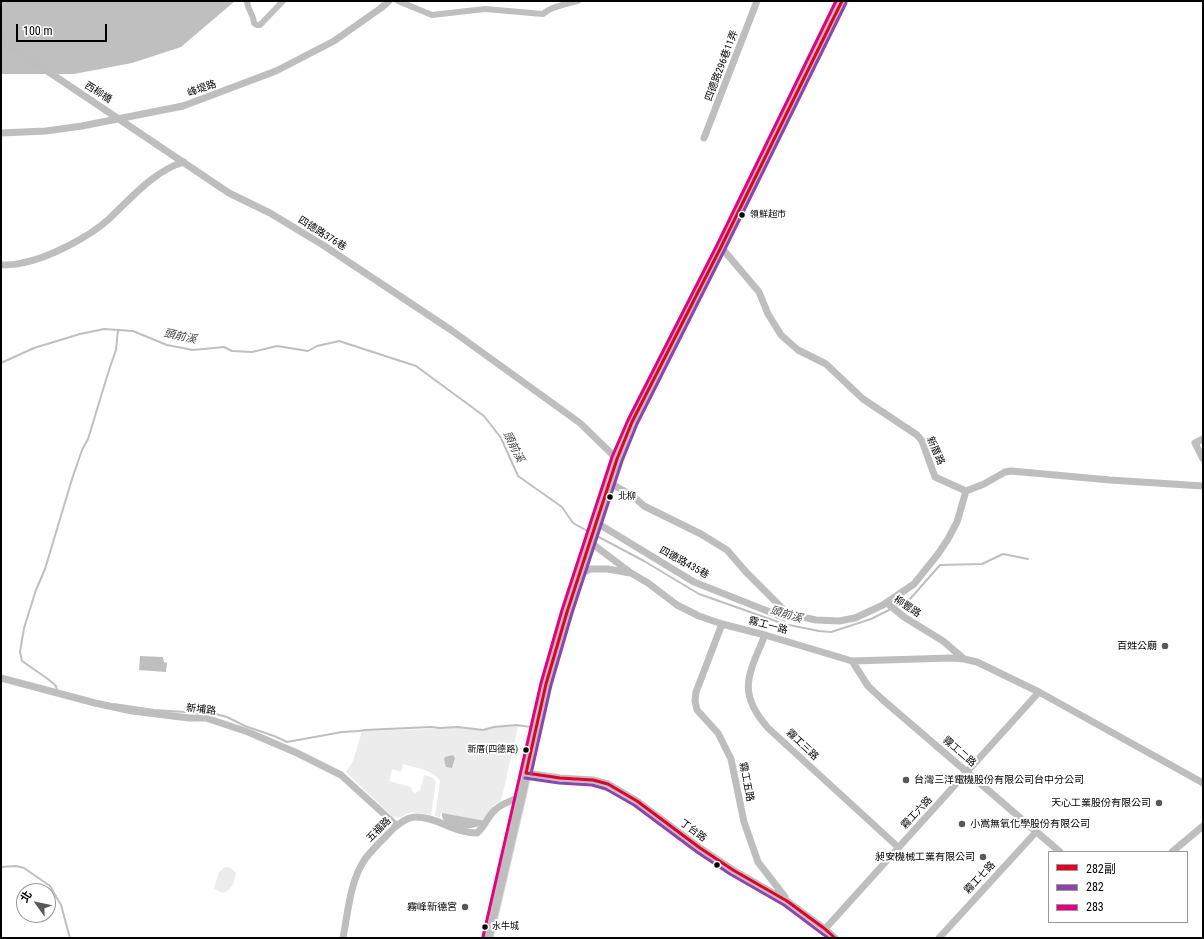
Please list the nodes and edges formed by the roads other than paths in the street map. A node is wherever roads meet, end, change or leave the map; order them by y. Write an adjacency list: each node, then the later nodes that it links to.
1 (389, 1): 5 (street, 峰堤路)
2 (757, 1): 7 (street, 四德路296巷11弄)
3 (842, 1): 9 (main road)
4 (1, 40): 5 (street, 西柳橋)
5 (119, 118): 6 (street, 峰堤路); 8 (street, 西柳橋)
6 (1, 133)
7 (704, 138)
8 (184, 162): 10 (street); 12 (street, 四德路376巷)
9 (721, 247): 12 (main road); 16 (street, 新厝路)
10 (1, 265)
11 (1203, 439): 13 (street)
12 (616, 459): 14 (main road)
13 (1203, 459)
14 (610, 483): 17 (main road); 22 (street)
15 (1203, 486): 16 (street)
16 (966, 491): 21 (street)
17 (596, 525): 18 (main road); 22 (street, 四德路435巷)
18 (591, 540): 19 (street, 霧工一路); 20 (main road)
19 (631, 573): 20 (street); 23 (street, 霧工一路)
20 (580, 574): 29 (main road)
21 (887, 603): 22 (street, 柳豐路); 25 (street, 柳豐路)
22 (788, 614)
23 (722, 624): 24 (street, 霧工一路); 39 (street, 霧工五路)
24 (765, 634): 26 (street, 霧工一路); 36 (street, 霧工三路)
25 (964, 659): 26 (street, 霧工一路); 28 (street, 柳豐路)
26 (852, 661): 30 (street, 霧工二路)
27 (1, 678): 33 (street, 新埔路)
28 (1039, 692): 30 (street, 霧工六路); 31 (street, 柳豐路)
29 (526, 773): 32 (main road); 39 (street, 丁台路)
30 (967, 773): 35 (street, 霧工二路); 36 (street, 霧工六路)
31 (1203, 783)
32 (521, 797): 33 (street, 五福路); 42 (main road)
33 (396, 825): 41 (street, 五福路)
34 (1203, 826): 38 (street)
35 (1036, 832): 37 (street, 霧工二路); 44 (street, 霧工七路)
36 (898, 848): 40 (street, 霧工六路)
37 (1059, 851)
38 (1173, 851)
39 (787, 901): 40 (street, 丁台路)
40 (825, 929): 43 (street, 丁台路)
41 (342, 938)
42 (488, 938)
43 (836, 938)
44 (939, 938)

